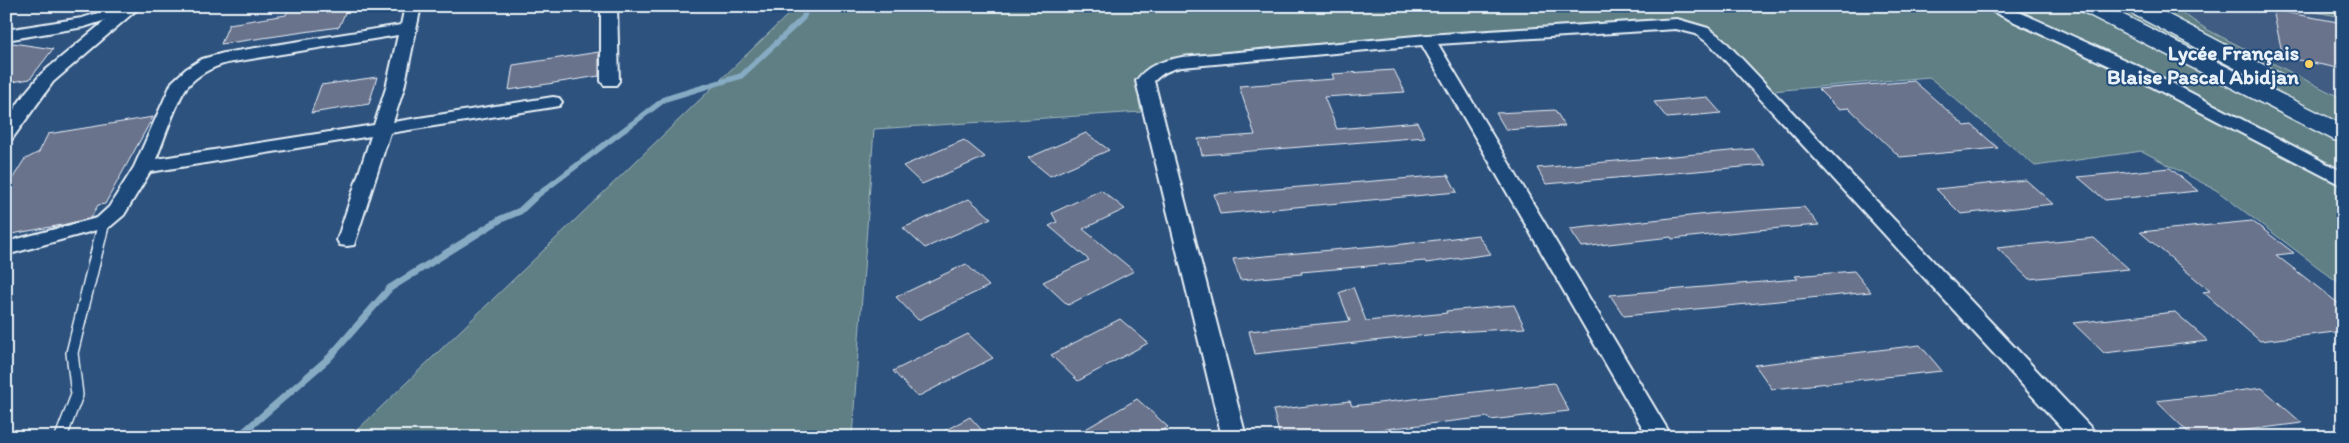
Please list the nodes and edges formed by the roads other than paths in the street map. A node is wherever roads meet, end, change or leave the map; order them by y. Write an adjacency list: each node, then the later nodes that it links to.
1 (412, 6): 8 (street)
2 (609, 6): 11 (street)
3 (1993, 6): 18 (street)
4 (2090, 6): 16 (highway)
5 (2116, 6): 13 (highway)
6 (2135, 6): 13 (highway)
7 (131, 7): 9 (street); 15 (street)
8 (408, 29): 14 (street); 17 (street)
9 (6, 35)
10 (1427, 40): 23 (street); 24 (street); 25 (street)
11 (610, 81)
12 (553, 102): 14 (street)
13 (2343, 117)
14 (381, 128): 17 (street); 20 (street)
15 (6, 135)
16 (2343, 135)
17 (143, 167): 19 (street)
18 (2343, 180)
19 (104, 222): 21 (street); 22 (lane)
20 (347, 240)
21 (6, 249)
22 (61, 437)
23 (1234, 437)
24 (1660, 437)
25 (2084, 437)

